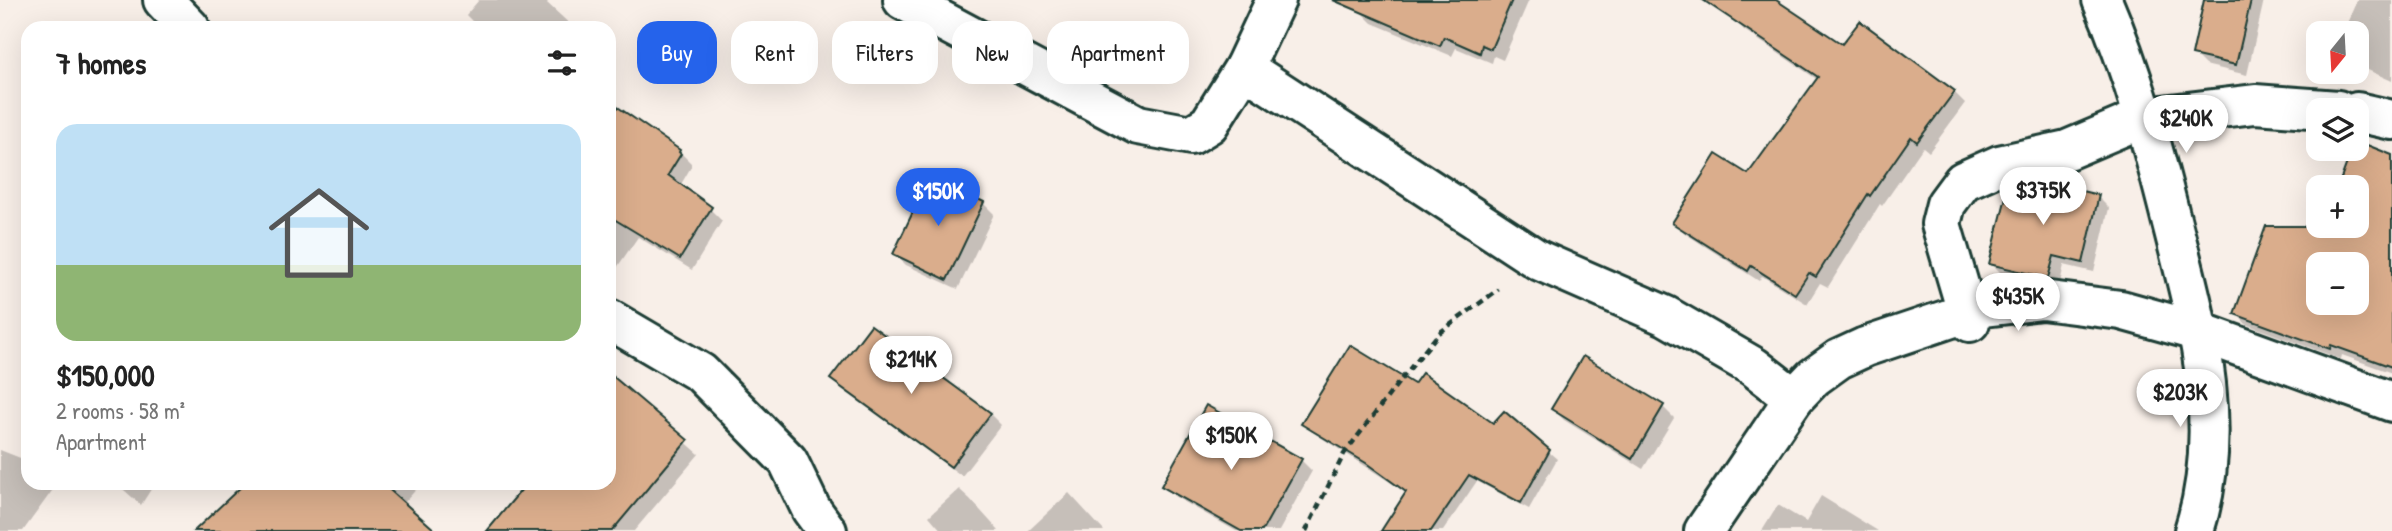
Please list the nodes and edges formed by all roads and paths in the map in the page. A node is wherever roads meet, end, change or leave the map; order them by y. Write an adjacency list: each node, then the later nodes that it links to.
1 (163, 0): 5 (street)
2 (903, 0): 6 (street)
3 (1276, 0): 6 (street)
4 (2102, 0): 9 (street)
5 (183, 21)
6 (1244, 68): 11 (street)
7 (2306, 107): 9 (street)
8 (2369, 115): 10 (street)
9 (2146, 117): 12 (street); 14 (street)
10 (2392, 120)
11 (1538, 260): 15 (street); 18 (path)
12 (1969, 317): 14 (street); 15 (street)
13 (616, 323): 17 (street)
14 (2200, 332): 16 (street); 20 (street)
15 (1794, 398): 19 (street)
16 (2392, 402)
17 (827, 531)
18 (1306, 531)
19 (1704, 531)
20 (2194, 531)

